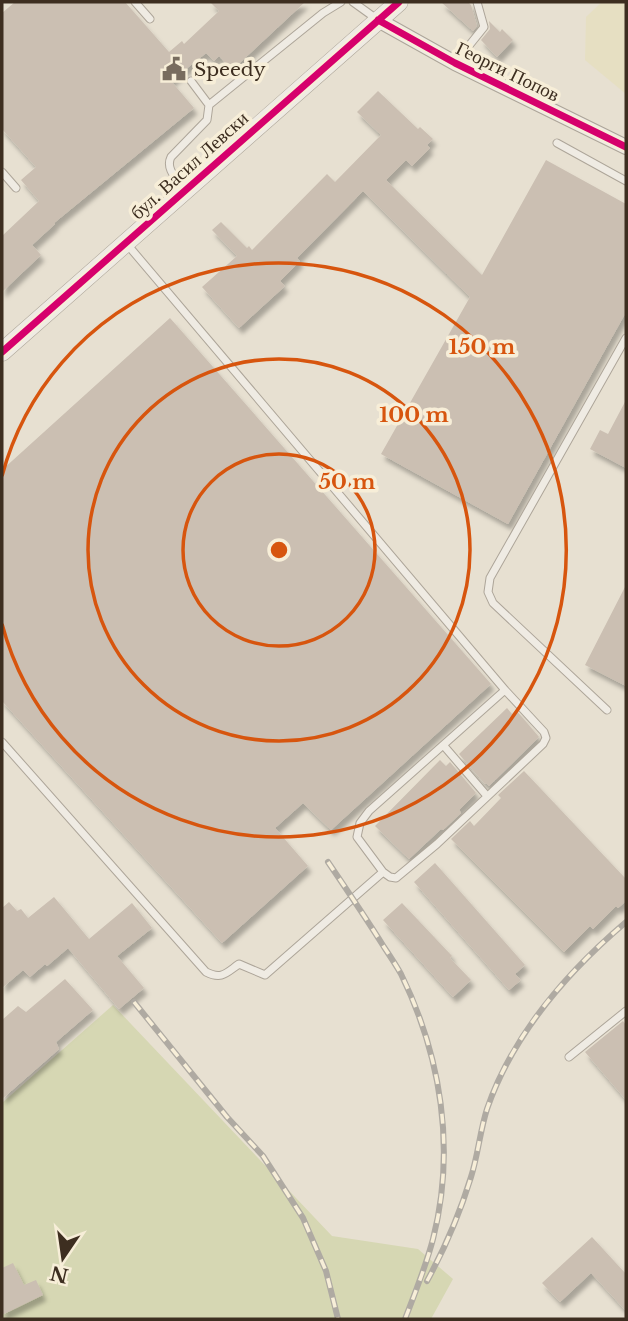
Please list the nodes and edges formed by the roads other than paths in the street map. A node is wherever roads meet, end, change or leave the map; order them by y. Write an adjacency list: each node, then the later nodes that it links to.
1 (135, 2): 6 (lane)
2 (341, 2): 10 (lane)
3 (353, 2): 7 (lane)
4 (399, 2): 7 (street, бул. Васил Левски)
5 (477, 2): 8 (lane)
6 (150, 19)
7 (378, 20): 8 (street, Георги Попов); 16 (street, бул. Васил Левски)
8 (455, 63): 12 (street, Георги Попов)
9 (191, 81): 10 (lane)
10 (209, 105): 16 (lane)
11 (557, 143): 14 (lane)
12 (626, 147)
13 (2, 172): 15 (lane)
14 (626, 181)
15 (16, 188)
16 (184, 189): 17 (street, бул. Васил Левски)
17 (126, 243): 19 (street, бул. Васил Левски); 20 (lane)
18 (626, 338): 21 (lane)
19 (2, 352)
20 (505, 690): 23 (lane); 24 (lane)
21 (607, 710)
22 (2, 742): 25 (lane)
23 (444, 746): 24 (lane); 25 (lane)
24 (487, 796): 25 (lane)
25 (383, 872)
26 (626, 1011): 27 (lane)
27 (569, 1057)

